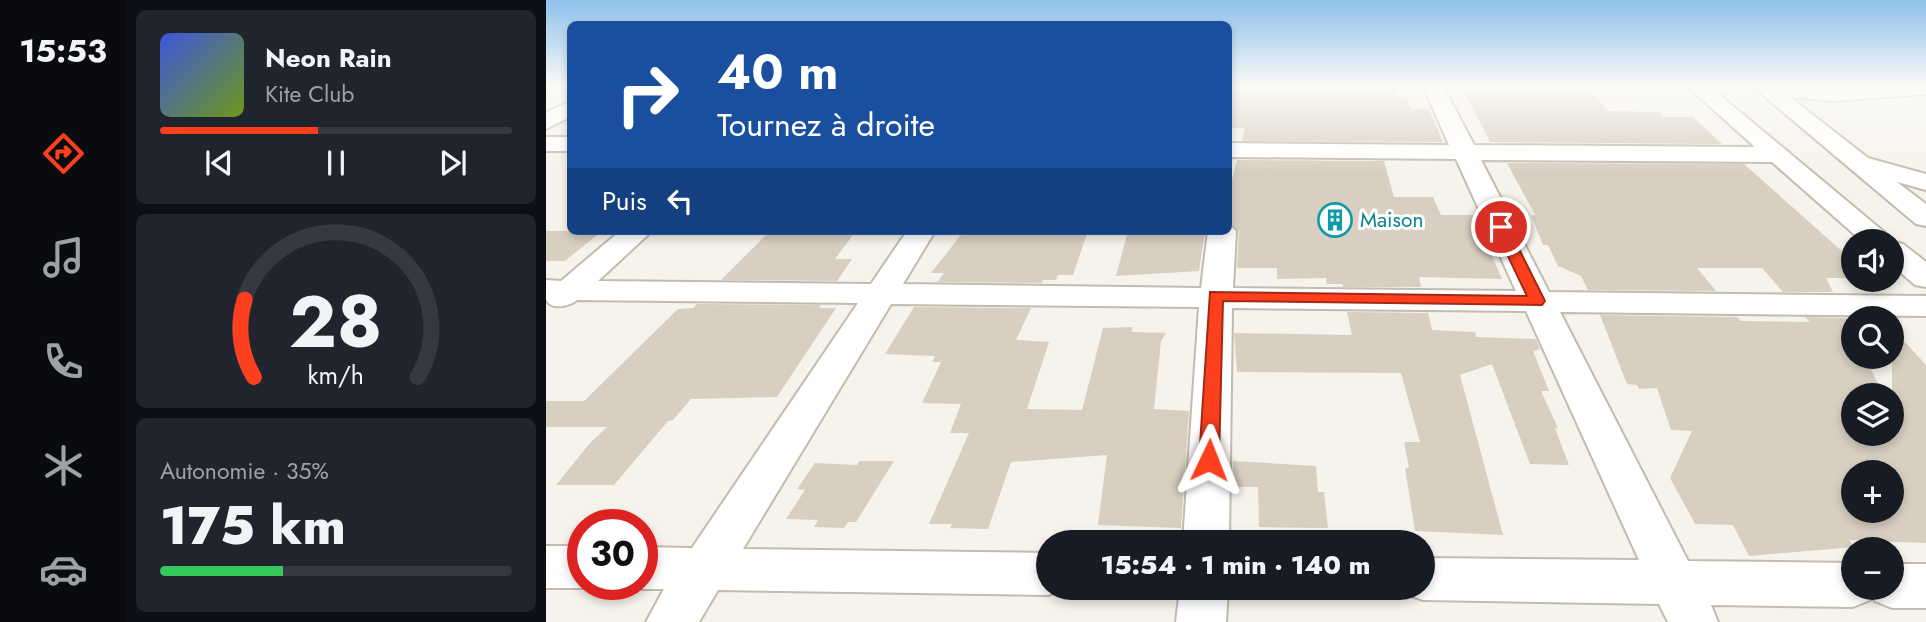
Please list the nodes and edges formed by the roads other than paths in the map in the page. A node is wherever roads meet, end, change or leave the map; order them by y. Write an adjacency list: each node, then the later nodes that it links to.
1 (1447, 115): 7 (street)
2 (1714, 115): 9 (street)
3 (1725, 115): 9 (street)
4 (1798, 115): 10 (street)
5 (546, 144): 6 (street)
6 (567, 144)
7 (1465, 152): 8 (street); 9 (street); 24 (street)
8 (1232, 153)
9 (1763, 155): 13 (street); 17 (street)
10 (1855, 161): 11 (street); 12 (street)
11 (1926, 183)
12 (1926, 218)
13 (1863, 229)
14 (633, 235): 22 (street)
15 (918, 235): 20 (street)
16 (1222, 235): 21 (street)
17 (1841, 235)
18 (1904, 269): 23 (street)
19 (1904, 288): 23 (street)
20 (881, 294): 21 (street); 22 (street); 29 (street)
21 (1216, 296): 24 (street); 25 (street)
22 (554, 297)
23 (1924, 300): 24 (street)
24 (1537, 301): 36 (street)
25 (1206, 530)
26 (546, 567): 27 (street)
27 (567, 567)
28 (658, 568): 29 (street)
29 (705, 569): 30 (street); 37 (street)
30 (1036, 574)
31 (1435, 580): 36 (street)
32 (1841, 586): 36 (street)
33 (1904, 586): 34 (street)
34 (1926, 586)
35 (1203, 600): 38 (street)
36 (1683, 602)
37 (671, 622)
38 (1200, 622)

